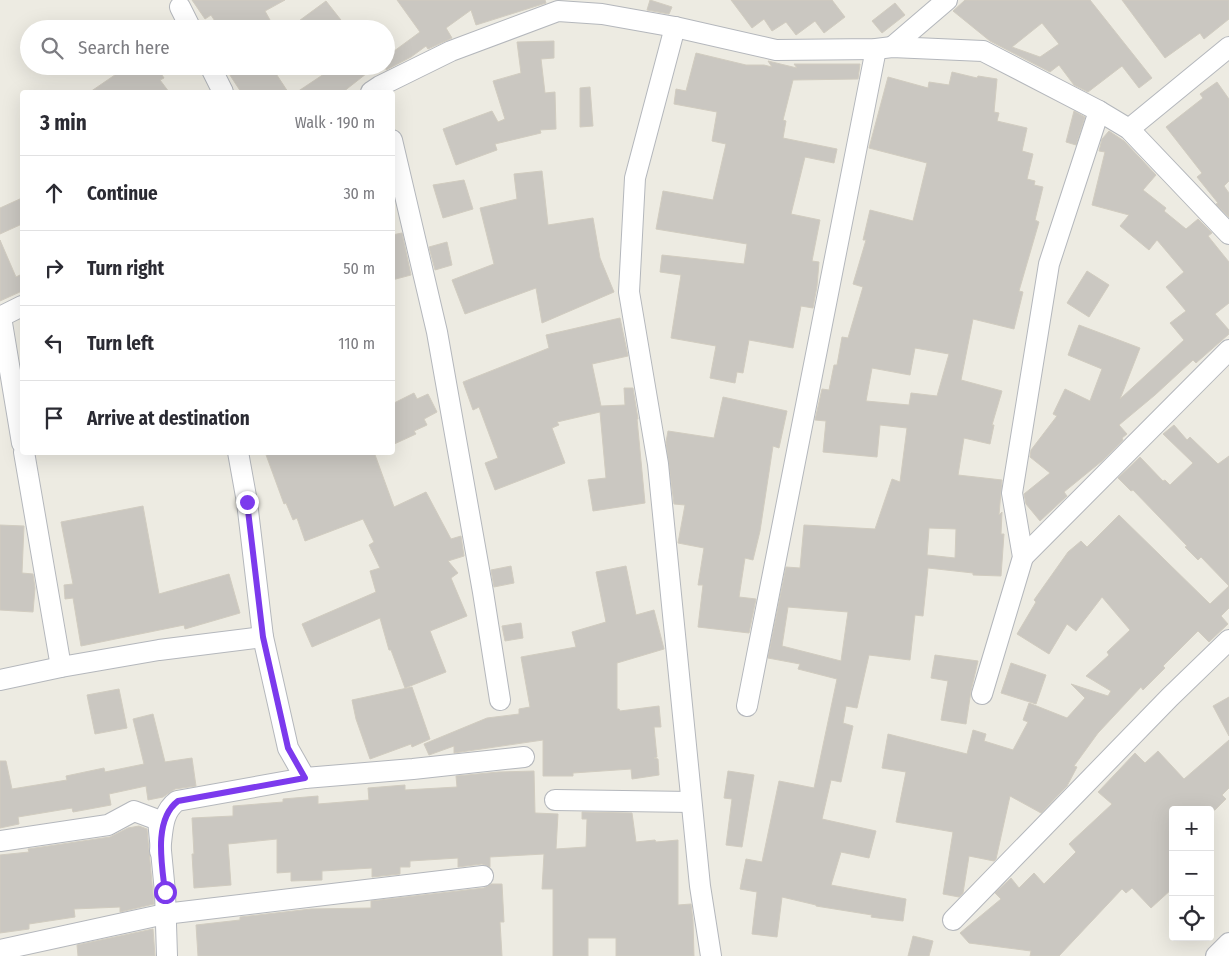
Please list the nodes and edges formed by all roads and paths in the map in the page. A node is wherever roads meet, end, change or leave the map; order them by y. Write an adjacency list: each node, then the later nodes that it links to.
1 (618, 0): 5 (street)
2 (947, 0): 9 (street)
3 (553, 5): 5 (street); 12 (street)
4 (180, 7): 6 (street)
5 (602, 14): 7 (street)
6 (186, 20)
7 (676, 28): 9 (street); 34 (street)
8 (1229, 47): 14 (street)
9 (884, 48): 13 (street); 30 (street)
10 (214, 75): 11 (street)
11 (222, 90)
12 (378, 90)
13 (1099, 111): 14 (street); 23 (street)
14 (1129, 129): 16 (street)
15 (395, 153): 29 (street)
16 (1229, 234)
17 (20, 307): 18 (street)
18 (0, 317): 20 (street)
19 (1229, 350): 23 (street)
20 (20, 432)
21 (25, 455): 26 (street)
22 (239, 455): 24 (street)
23 (1023, 557): 28 (street)
24 (263, 637): 26 (street); 32 (street)
25 (1229, 640): 39 (street)
26 (61, 667): 27 (street)
27 (0, 680)
28 (982, 694)
29 (500, 700)
30 (747, 706)
31 (524, 757): 32 (street)
32 (305, 778): 36 (street)
33 (555, 800): 34 (street)
34 (691, 802): 43 (street)
35 (0, 841): 36 (street)
36 (160, 851): 38 (street)
37 (483, 876): 38 (street)
38 (165, 914): 41 (street); 42 (street)
39 (953, 920)
40 (1229, 943): 44 (street)
41 (0, 950)
42 (168, 956)
43 (711, 956)
44 (1216, 956)

